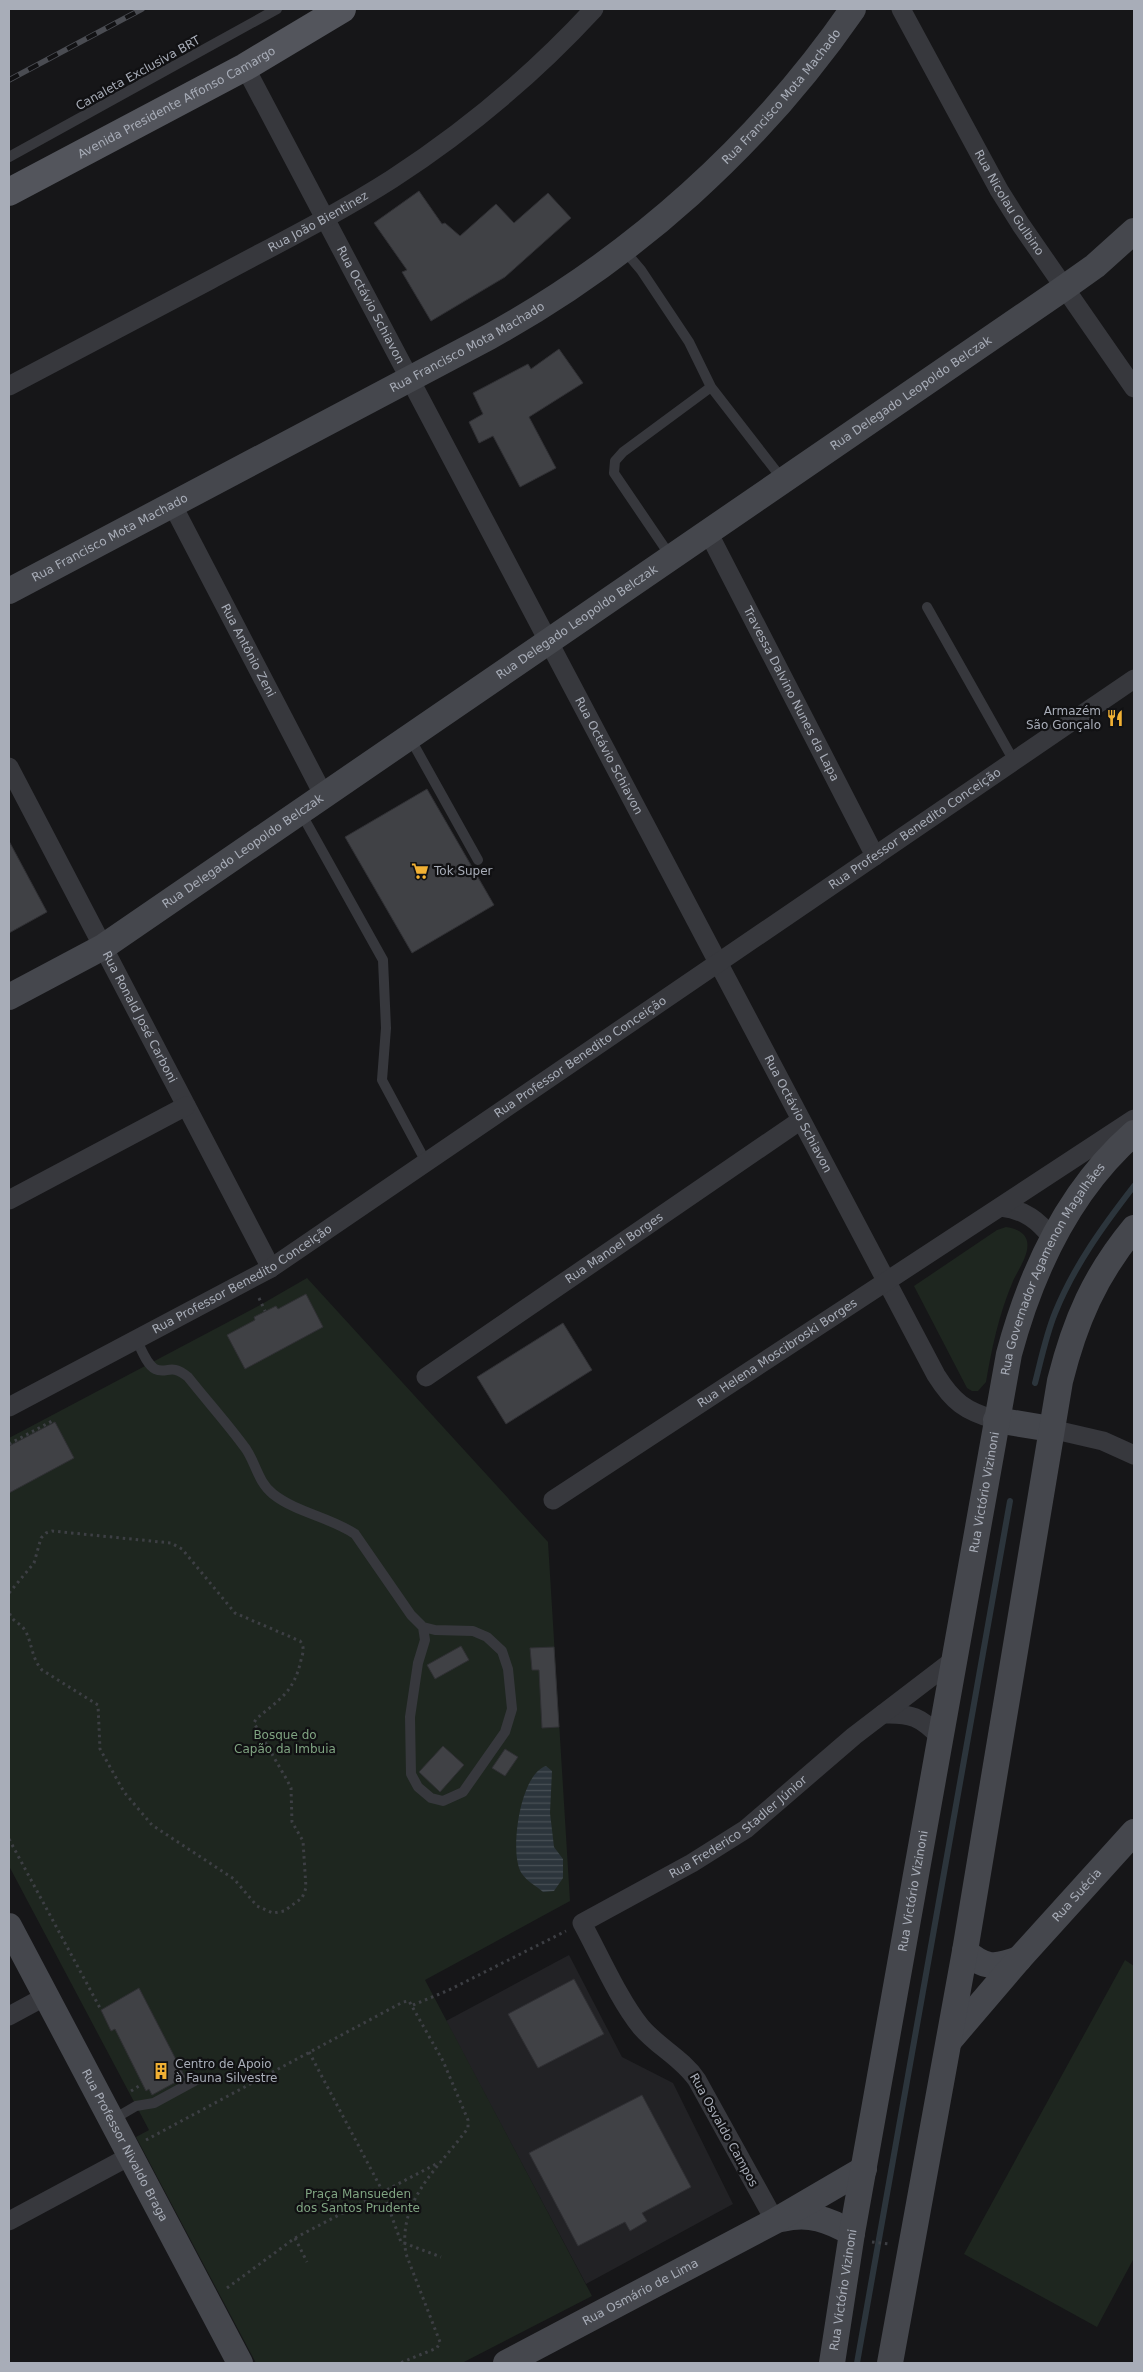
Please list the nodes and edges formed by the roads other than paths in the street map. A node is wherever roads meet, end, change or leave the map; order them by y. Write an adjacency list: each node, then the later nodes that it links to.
1 (277, 9): 7 (lane, Canaleta Exclusiva BRT)
2 (342, 9): 6 (main road, Avenida Presidente Affonso Camargo)
3 (594, 9): 9 (street, Rua João Bientinez)
4 (853, 9): 11 (street, Rua Francisco Mota Machado)
5 (901, 9): 12 (street, Rua Nicolau Gulbino)
6 (245, 67): 8 (main road, Avenida Presidente Affonso Camargo); 9 (street, Rua Octávio Schiavon)
7 (9, 157)
8 (9, 192)
9 (325, 219): 13 (street, Rua Octávio Schiavon); 14 (street, Rua João Bientinez)
10 (1134, 231): 12 (street, Rua Delegado Leopoldo Belczak)
11 (624, 250): 13 (street, Rua Francisco Mota Machado); 15 (lane)
12 (1064, 288): 16 (street, Rua Nicolau Gulbino); 17 (street, Rua Delegado Leopoldo Belczak)
13 (410, 378): 18 (street, Rua Francisco Mota Machado); 23 (street, Rua Octávio Schiavon)
14 (9, 386)
15 (711, 388): 17 (lane); 20 (lane)
16 (1134, 388)
17 (783, 480): 19 (street, Rua Delegado Leopoldo Belczak)
18 (172, 504): 21 (street, Rua Francisco Mota Machado); 28 (street, Rua Antônio Zeni)
19 (708, 532): 20 (street, Rua Delegado Leopoldo Belczak); 30 (street, Travessa Dalvino Nunes da Lapa)
20 (671, 557): 23 (street, Rua Delegado Leopoldo Belczak)
21 (9, 591)
22 (927, 607): 26 (lane)
23 (549, 641): 25 (street, Rua Delegado Leopoldo Belczak); 33 (street, Rua Octávio Schiavon)
24 (1134, 679): 26 (street, Rua Professor Benedito Conceição)
25 (409, 737): 28 (street, Rua Delegado Leopoldo Belczak); 31 (lane)
26 (1014, 761): 30 (street, Rua Professor Benedito Conceição)
27 (9, 767): 32 (street, Rua Ronald José Carboni)
28 (324, 796): 29 (street, Rua Delegado Leopoldo Belczak)
29 (301, 812): 32 (street, Rua Delegado Leopoldo Belczak); 39 (lane)
30 (876, 856): 33 (street, Rua Professor Benedito Conceição)
31 (478, 860)
32 (103, 947): 34 (street, Rua Delegado Leopoldo Belczak); 35 (street, Rua Ronald José Carboni)
33 (718, 963): 36 (street, Rua Octávio Schiavon); 39 (street, Rua Professor Benedito Conceição)
34 (9, 997)
35 (186, 1106): 40 (street); 44 (street, Rua Ronald José Carboni)
36 (801, 1120): 45 (street, Rua Octávio Schiavon); 47 (street, Rua Manoel Borges)
37 (1134, 1120): 41 (street, Rua Helena Moscibroski Borges)
38 (1134, 1133): 43 (street, Rua Governador Agamenon Magalhães)
39 (426, 1162): 44 (street, Rua Professor Benedito Conceição)
40 (9, 1200)
41 (1001, 1207): 43 (street); 45 (street, Rua Helena Moscibroski Borges)
42 (1134, 1228): 50 (street)
43 (1053, 1239): 49 (street, Rua Governador Agamenon Magalhães)
44 (271, 1268): 46 (street, Rua Professor Benedito Conceição)
45 (886, 1282): 49 (street, Rua Octávio Schiavon); 52 (street, Rua Helena Moscibroski Borges)
46 (136, 1339): 48 (street, Rua Professor Benedito Conceição); 53 (lane)
47 (426, 1377)
48 (9, 1406)
49 (996, 1420): 50 (street); 54 (street, Rua Victório Vizinoni)
50 (1051, 1429): 51 (street); 60 (street)
51 (1134, 1455)
52 (553, 1500)
53 (423, 1627): 53 (lane)
54 (956, 1658): 55 (street, Rua Frederico Stadler Júnior); 56 (street, Rua Victório Vizinoni)
55 (883, 1714): 56 (street); 58 (street, Rua Frederico Stadler Júnior)
56 (940, 1736): 68 (street, Rua Victório Vizinoni)
57 (1134, 1832): 61 (street, Rua Suécia)
58 (582, 1923): 70 (street, Rua Osvaldo Campos)
59 (9, 1926): 62 (street, Rua Professor Nivaldo Braga)
60 (965, 1951): 61 (street); 64 (street)
61 (1019, 1959): 64 (street, Rua Suécia)
62 (46, 1996): 63 (street); 66 (street, Rua Professor Nivaldo Braga)
63 (9, 2016)
64 (949, 2042): 75 (street)
65 (198, 2079): 66 (lane)
66 (111, 2120): 67 (street, Rua Professor Nivaldo Braga)
67 (138, 2148): 69 (street); 72 (street, Rua Professor Nivaldo Braga)
68 (864, 2169): 70 (street, Rua Osmário de Lima); 71 (street, Rua Victório Vizinoni)
69 (9, 2221)
70 (775, 2221): 71 (street, Rua Osmário de Lima); 73 (street, Rua Osmário de Lima)
71 (860, 2238): 74 (street, Rua Victório Vizinoni)
72 (240, 2363)
73 (506, 2363)
74 (832, 2363)
75 (890, 2363)

